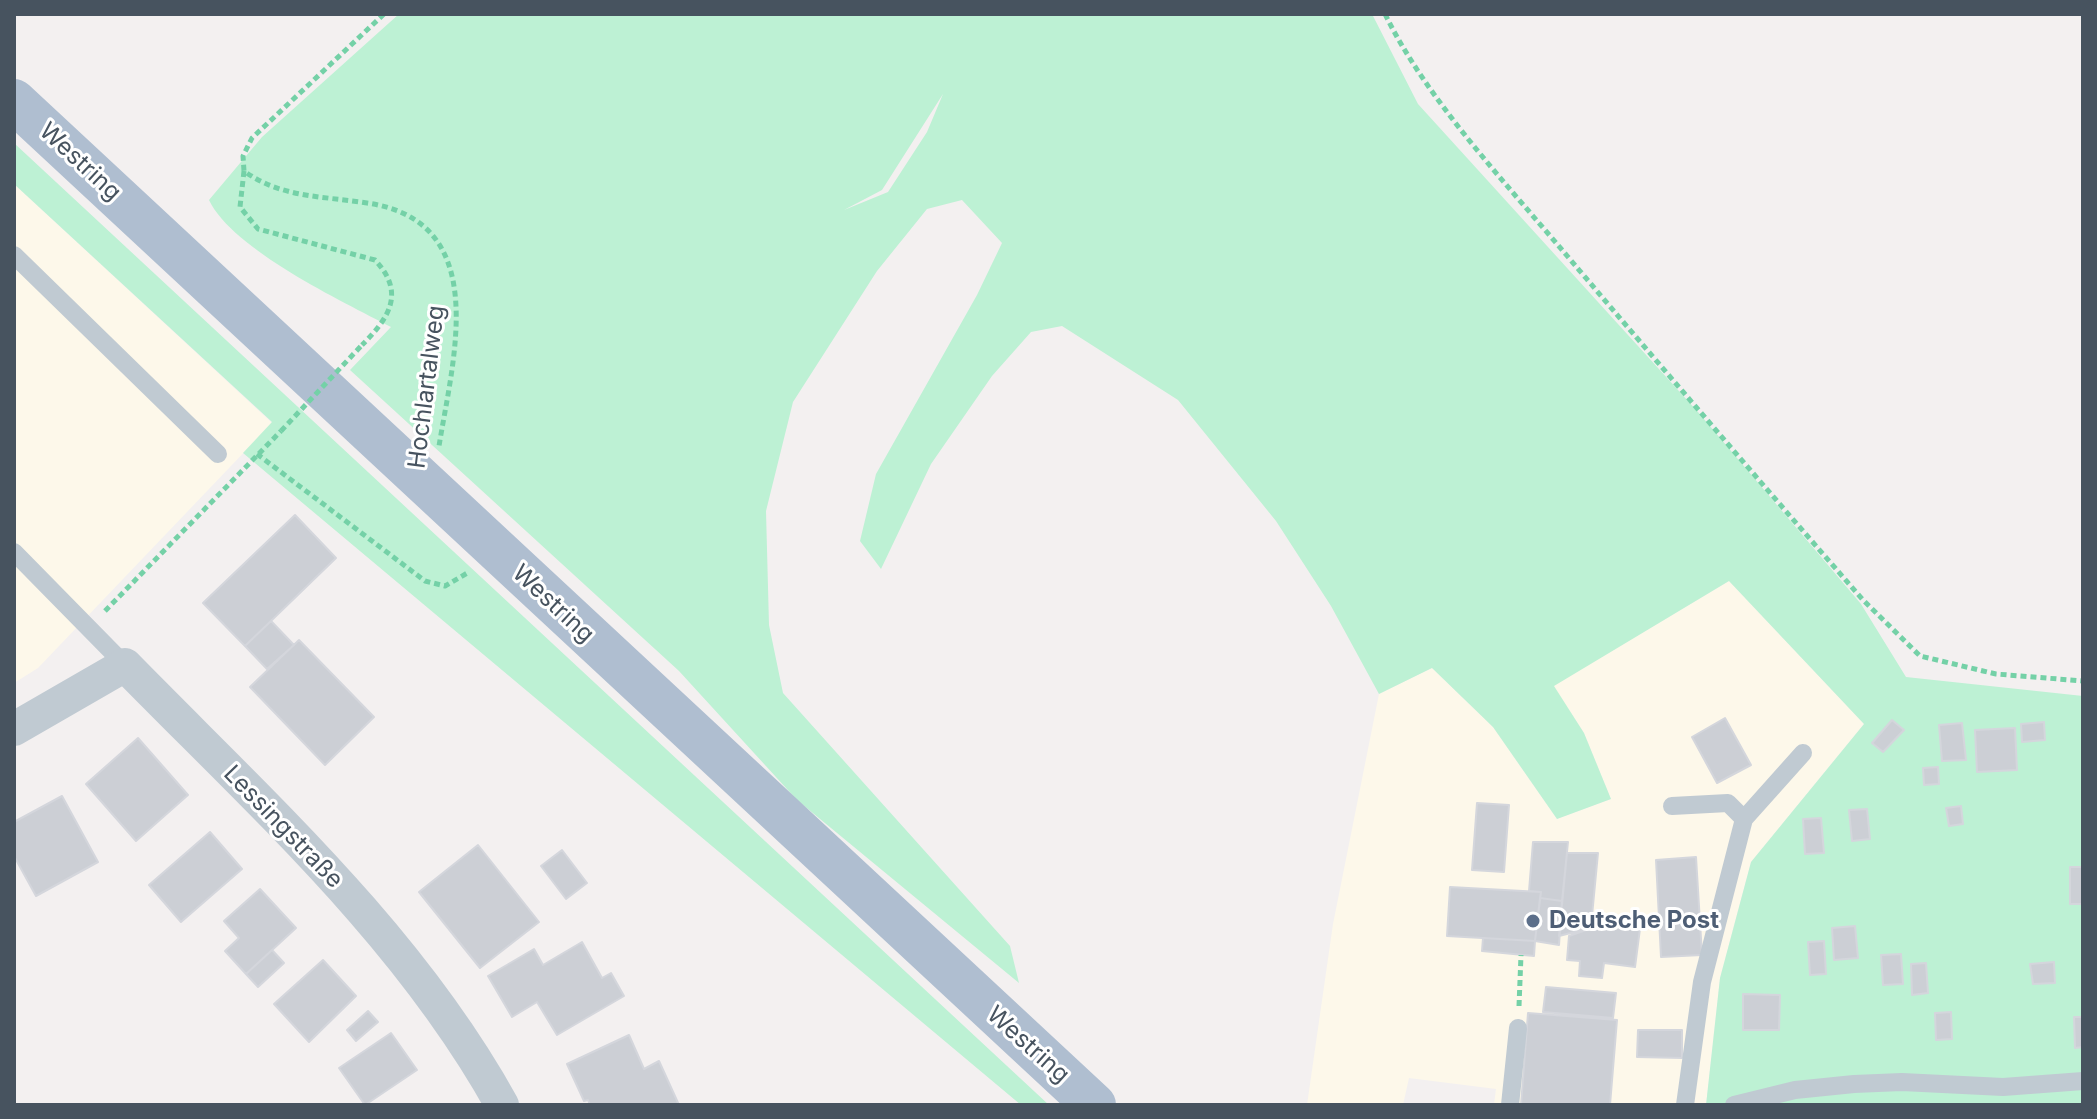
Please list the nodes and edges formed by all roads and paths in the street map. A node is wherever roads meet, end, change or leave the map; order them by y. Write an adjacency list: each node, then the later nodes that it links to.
1 (384, 14): 4 (path)
2 (1385, 14): 13 (path)
3 (14, 101): 8 (main road, Westring)
4 (244, 171): 7 (path, bridge); 8 (path, Hochlartalweg)
5 (14, 255): 6 (lane)
6 (218, 454)
7 (257, 454): 10 (path); 11 (path)
8 (432, 489): 10 (main road, Westring)
9 (14, 552): 11 (lane)
10 (500, 553): 22 (main road, Westring)
11 (89, 626): 12 (lane)
12 (125, 665): 14 (street); 21 (street, Lessingstraße)
13 (2083, 681)
14 (14, 729)
15 (1803, 753): 17 (lane)
16 (1672, 806): 17 (lane)
17 (1744, 819): 24 (lane)
18 (1521, 955): 19 (path)
19 (1518, 1028): 23 (lane)
20 (2083, 1081): 25 (lane)
21 (502, 1105)
22 (1094, 1105)
23 (1510, 1105)
24 (1685, 1105)
25 (1734, 1105)

